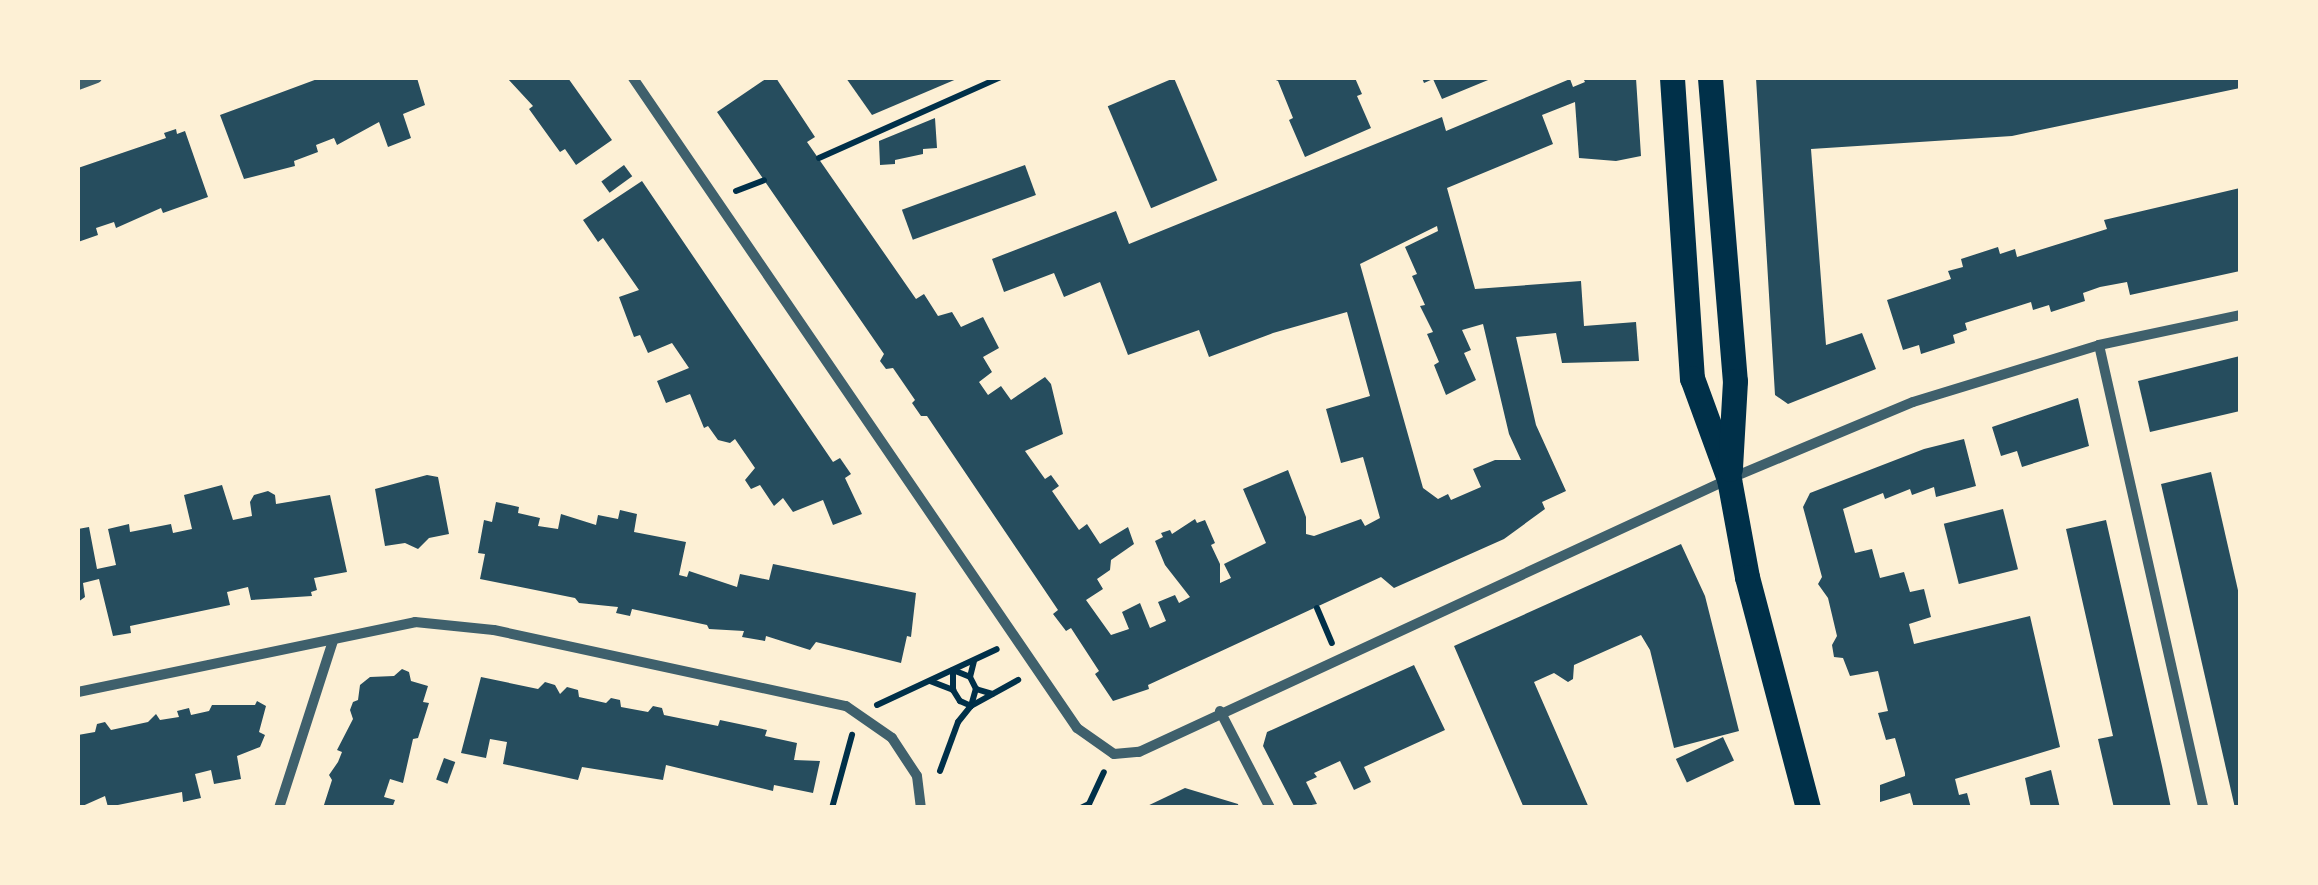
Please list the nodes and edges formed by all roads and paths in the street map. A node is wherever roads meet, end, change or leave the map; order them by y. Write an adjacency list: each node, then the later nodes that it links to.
1 (98, 78): 6 (street)
2 (632, 78): 9 (street)
3 (999, 78): 7 (path)
4 (1672, 78): 12 (main road)
5 (1710, 78): 12 (main road)
6 (78, 85)
7 (818, 158)
8 (764, 180): 9 (path)
9 (716, 198): 19 (street)
10 (2240, 314): 11 (street)
11 (2099, 345): 12 (street); 39 (street)
12 (1729, 479): 16 (street); 38 (main road)
13 (1317, 608): 16 (path)
14 (333, 641): 24 (street); 29 (street); 34 (street)
15 (990, 654): 17 (path)
16 (1338, 658): 28 (street)
17 (975, 660): 18 (path); 20 (path)
18 (953, 670): 20 (path); 21 (path); 23 (path)
19 (1037, 670): 25 (path); 31 (street)
20 (970, 678): 22 (path)
21 (930, 681): 23 (path); 29 (path)
22 (976, 689): 25 (path); 27 (path)
23 (953, 690): 26 (path)
24 (78, 692)
25 (992, 694): 27 (path)
26 (960, 701): 27 (path); 30 (path)
27 (971, 706): 30 (path)
28 (1220, 711): 31 (street); 37 (street)
29 (860, 713): 33 (path); 35 (street)
30 (958, 722): 32 (path)
31 (1114, 754): 36 (path)
32 (939, 773)
33 (832, 807)
34 (279, 808)
35 (921, 808)
36 (1081, 808)
37 (1270, 808)
38 (1808, 808)
39 (2203, 808)

